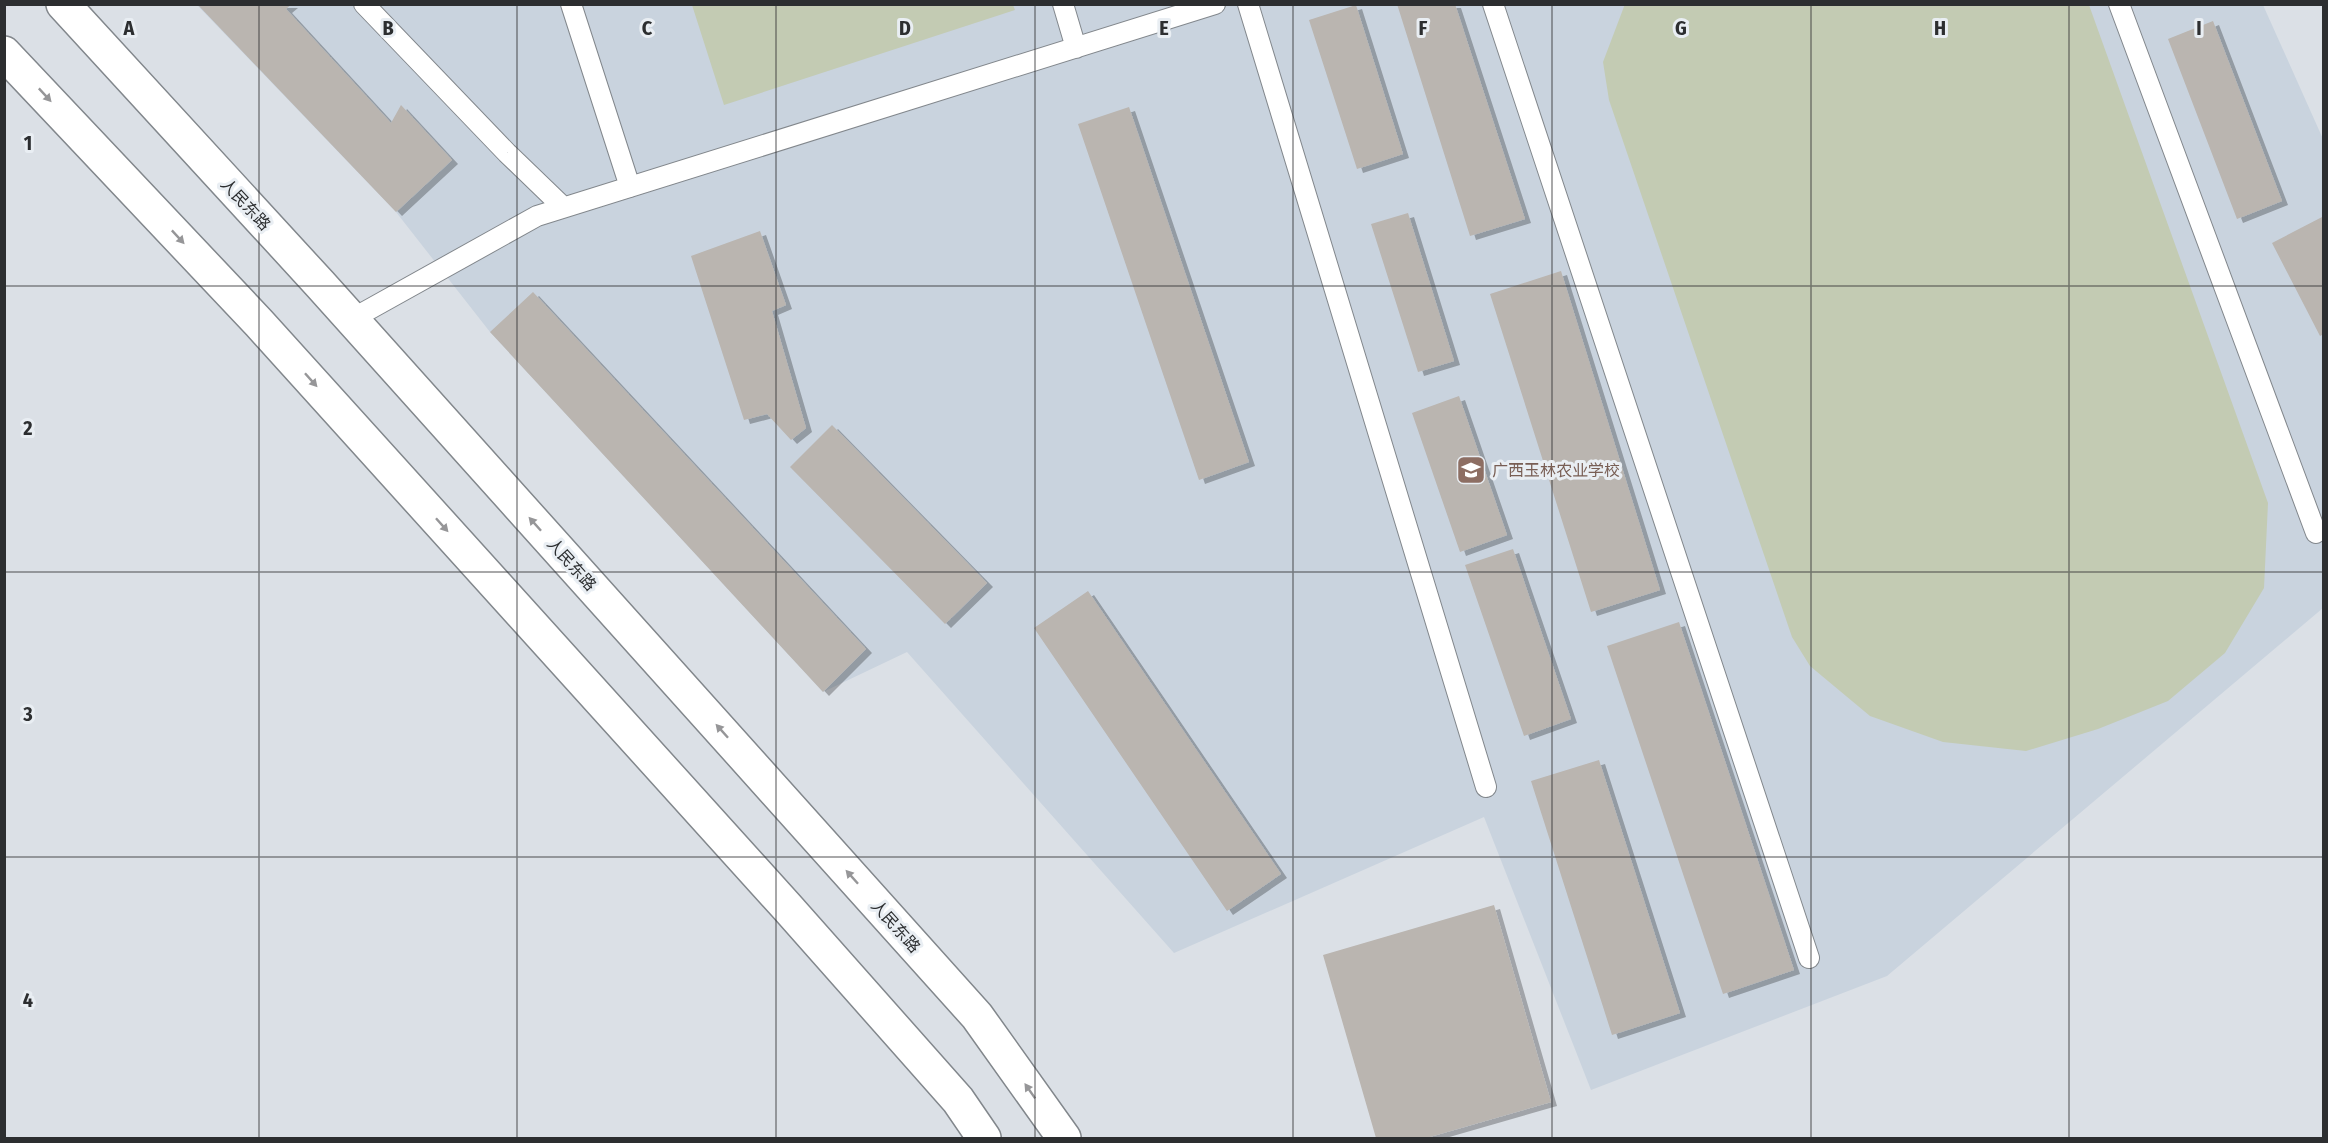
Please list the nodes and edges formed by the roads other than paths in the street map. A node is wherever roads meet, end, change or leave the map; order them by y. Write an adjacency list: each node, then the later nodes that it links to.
1 (63, 4): 13 (main road, 人民东路)
2 (364, 4): 12 (lane)
3 (571, 4): 11 (lane)
4 (1063, 4): 9 (lane)
5 (1215, 4): 9 (lane)
6 (1248, 4): 15 (lane)
7 (1494, 4): 16 (lane)
8 (2119, 4): 14 (lane)
9 (1076, 48): 11 (lane)
10 (4, 53): 17 (main road, one-way to 17)
11 (630, 187): 12 (lane)
12 (563, 207): 13 (lane)
13 (352, 319): 18 (main road, 人民东路, one-way to 13)
14 (2316, 533)
15 (1486, 787)
16 (1809, 958)
17 (984, 1138)
18 (1064, 1138)

